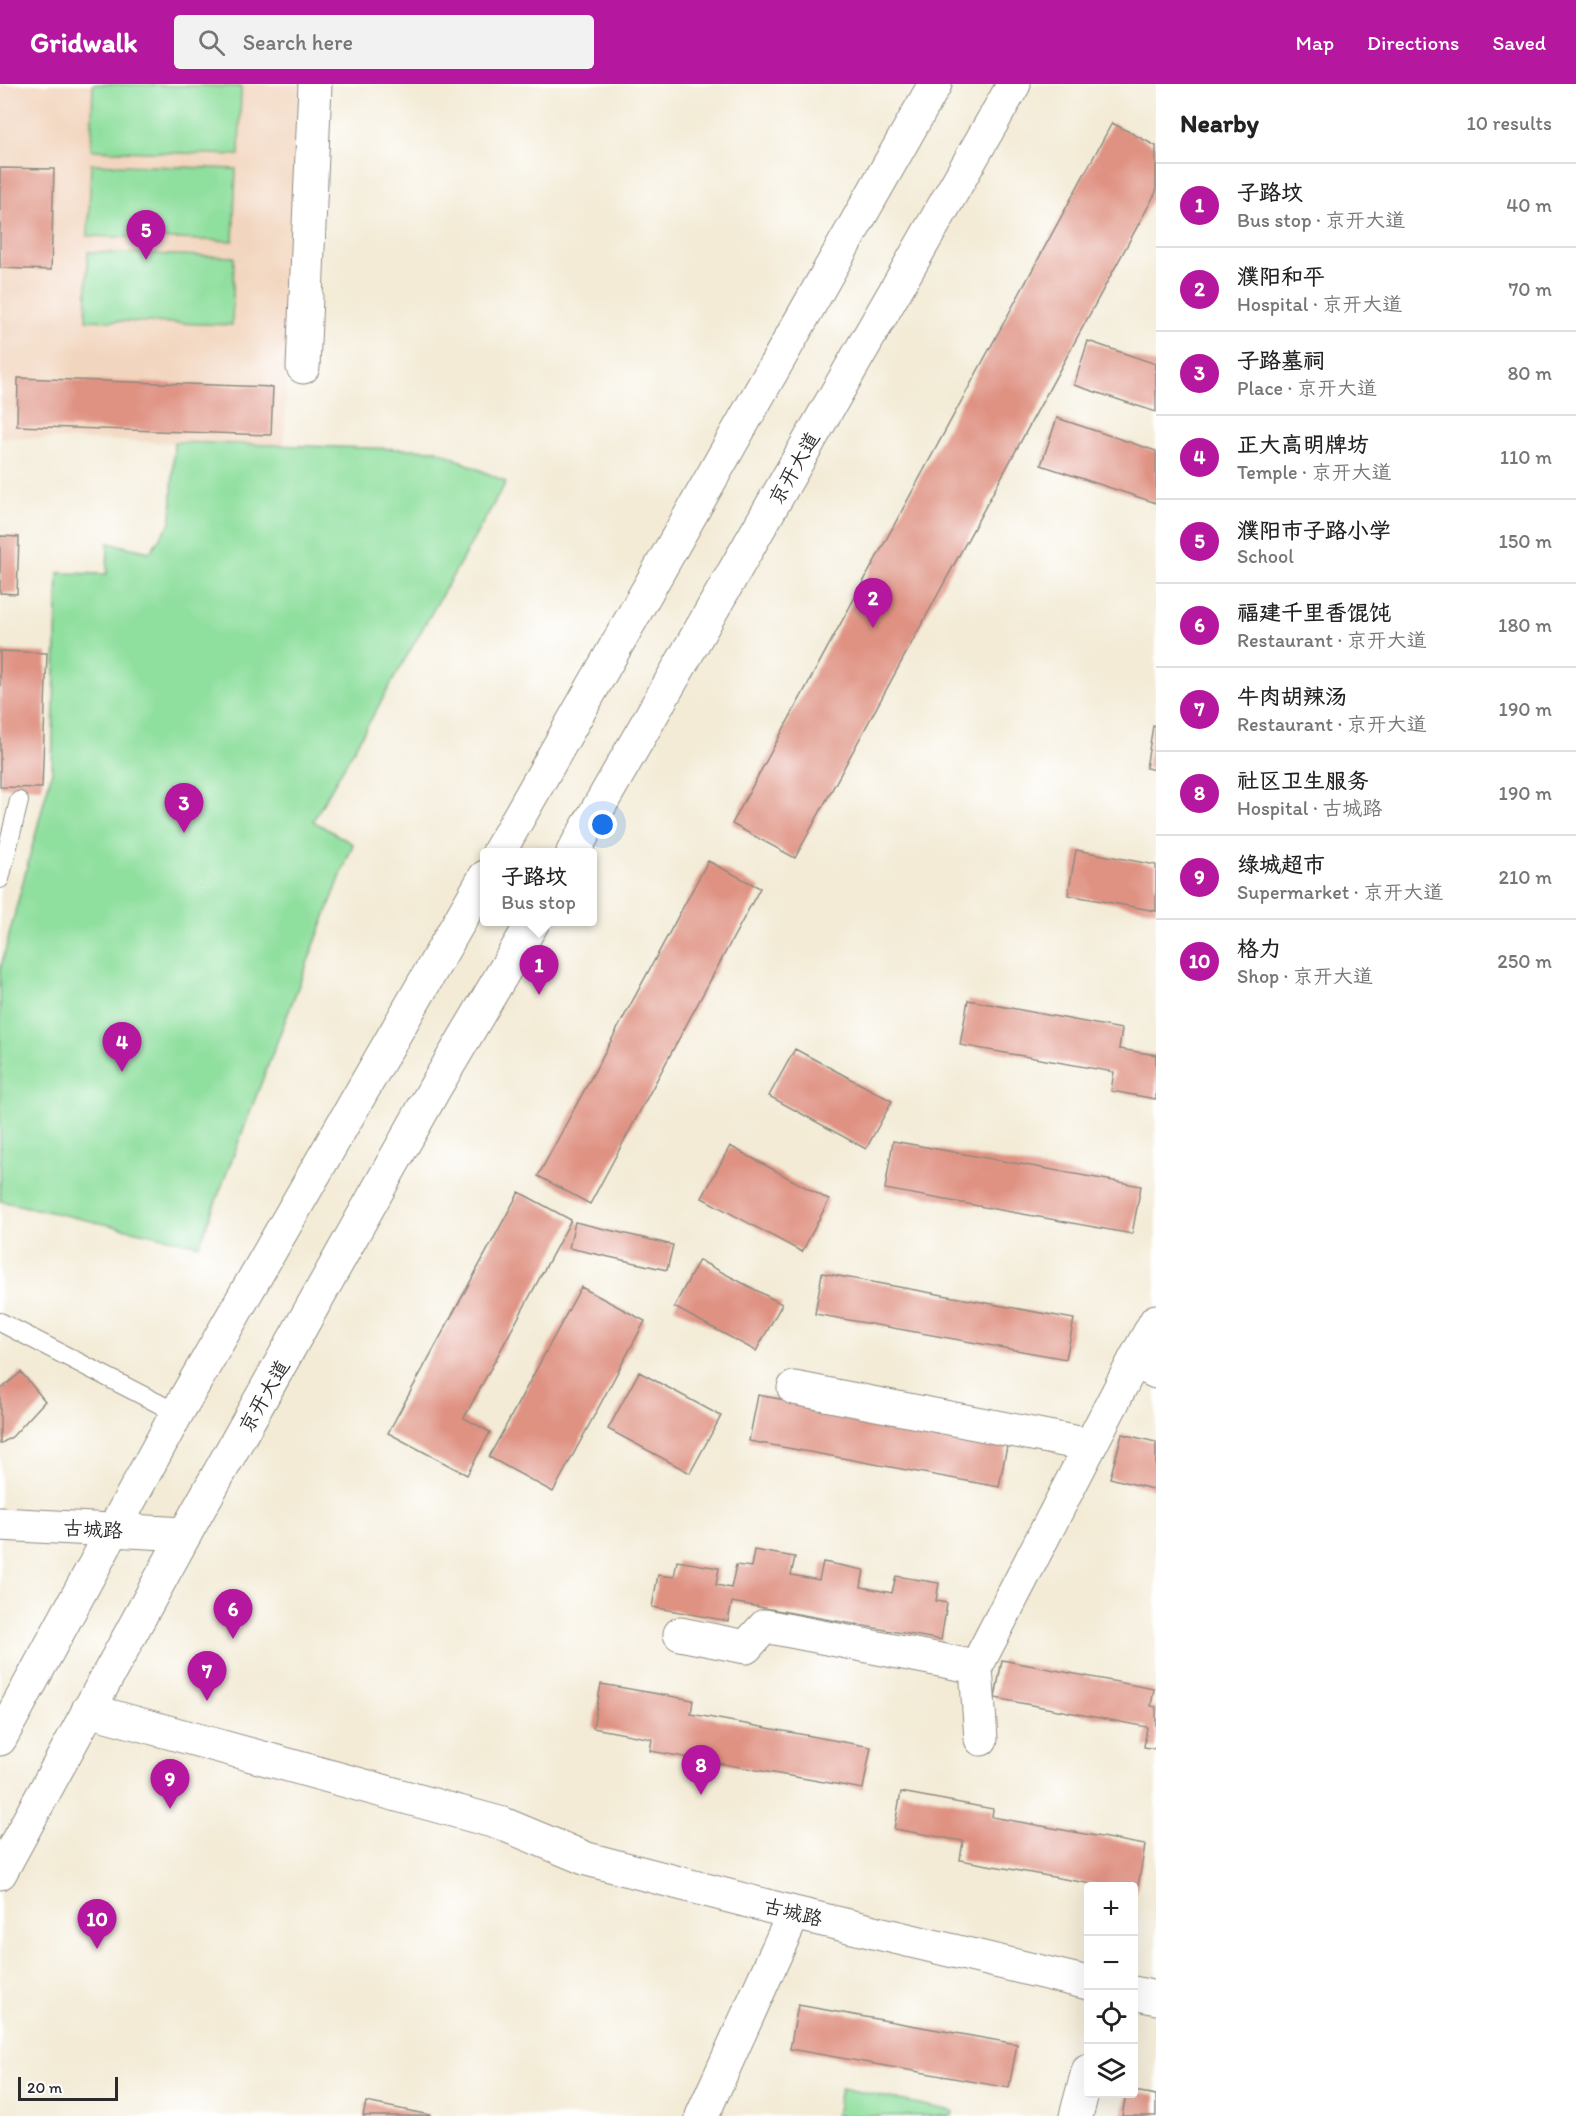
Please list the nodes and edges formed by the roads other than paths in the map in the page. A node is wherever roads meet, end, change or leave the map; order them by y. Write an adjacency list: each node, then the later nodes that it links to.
1 (315, 84): 4 (main road)
2 (935, 84): 6 (main road)
3 (1014, 84): 7 (main road, 京开大道)
4 (303, 367)
5 (19, 801): 8 (lane)
6 (501, 848)
7 (575, 848)
8 (0, 879)
9 (480, 886): 15 (main road)
10 (529, 926): 19 (main road, 京开大道)
11 (1156, 1321): 13 (main road)
12 (0, 1322): 15 (lane)
13 (1145, 1367): 16 (main road)
14 (794, 1388): 16 (main road)
15 (177, 1413): 18 (main road)
16 (1089, 1445): 21 (main road)
17 (0, 1524): 18 (main road, 古城路)
18 (114, 1530): 19 (main road, 古城路); 23 (main road)
19 (185, 1534): 22 (main road, 京开大道)
20 (680, 1634): 21 (main road)
21 (976, 1667): 24 (main road)
22 (88, 1710): 25 (main road, 京开大道); 26 (main road, 古城路)
23 (0, 1739)
24 (981, 1739)
25 (0, 1873)
26 (794, 1913): 27 (main road, 古城路); 31 (main road)
27 (1084, 1982)
28 (1138, 1994): 29 (main road)
29 (1156, 1998)
30 (1084, 2088): 32 (main road)
31 (702, 2116)
32 (1076, 2116)

